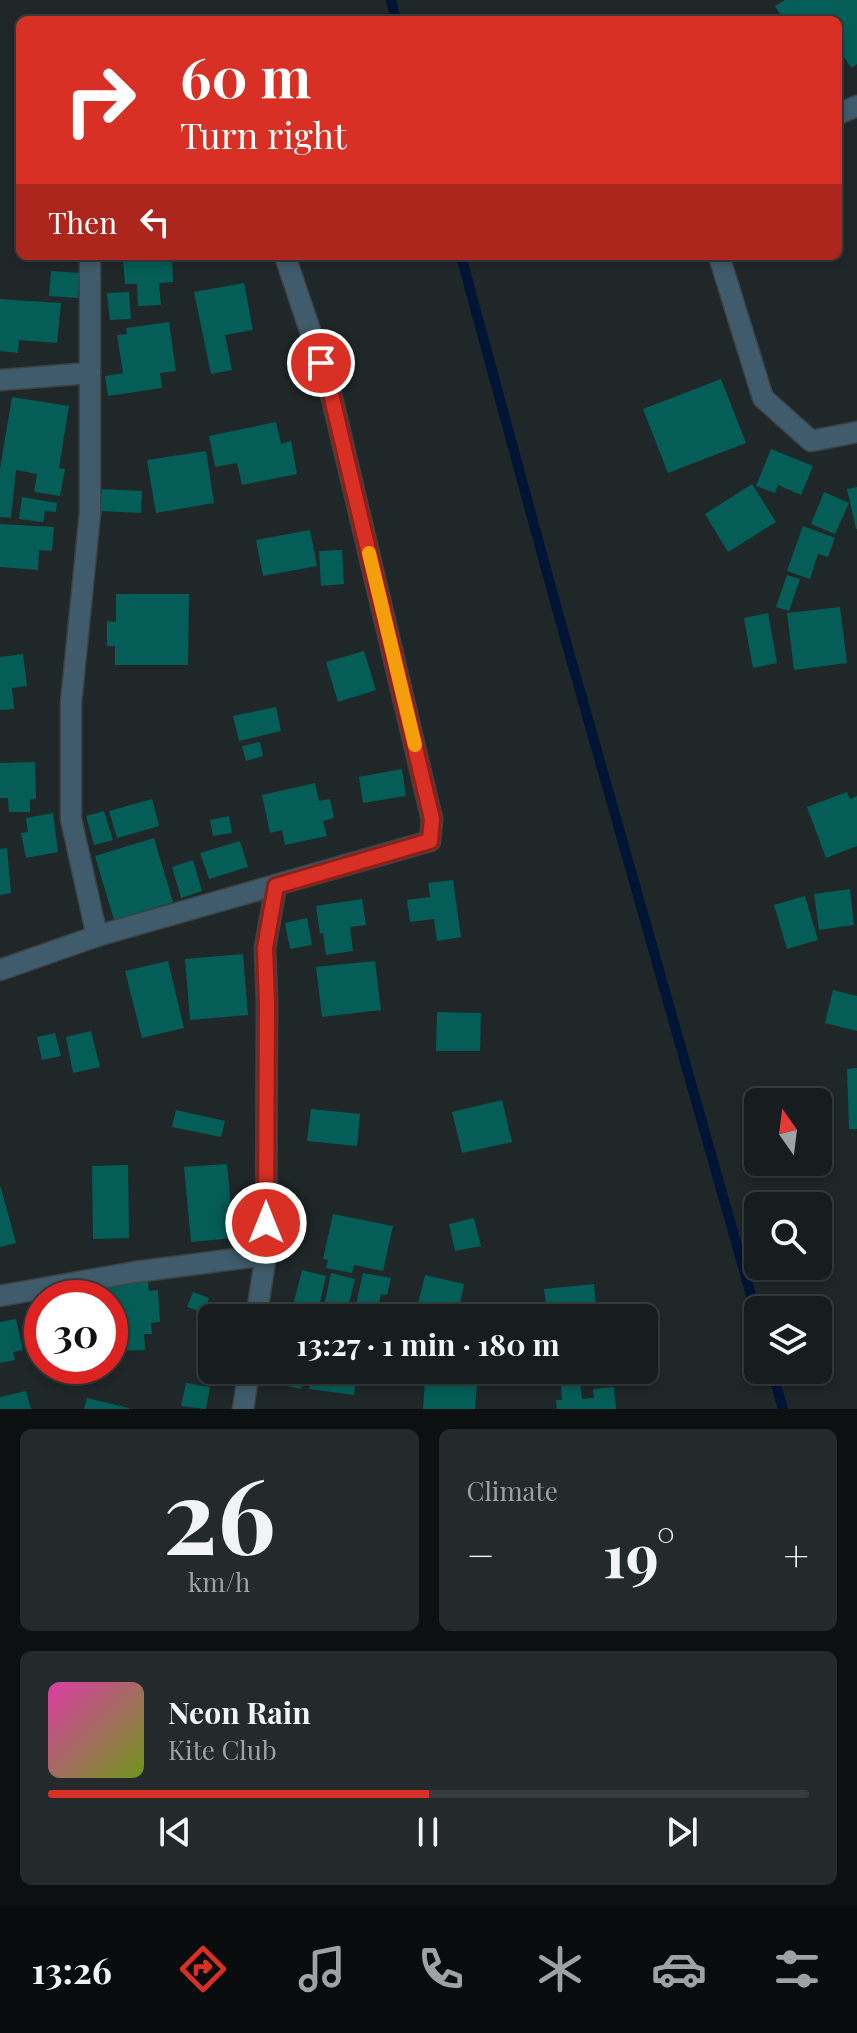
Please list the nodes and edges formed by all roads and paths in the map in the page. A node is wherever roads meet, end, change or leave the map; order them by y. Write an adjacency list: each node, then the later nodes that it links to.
1 (90, 260): 4 (street)
2 (286, 260): 7 (street)
3 (720, 260): 6 (street)
4 (90, 373): 5 (street); 8 (street)
5 (0, 380)
6 (857, 432)
7 (276, 886): 8 (street); 10 (street)
8 (97, 936): 9 (street)
9 (0, 970)
10 (266, 1255): 11 (street); 12 (street)
11 (0, 1296)
12 (258, 1304)
13 (247, 1384): 14 (street)
14 (243, 1409)

